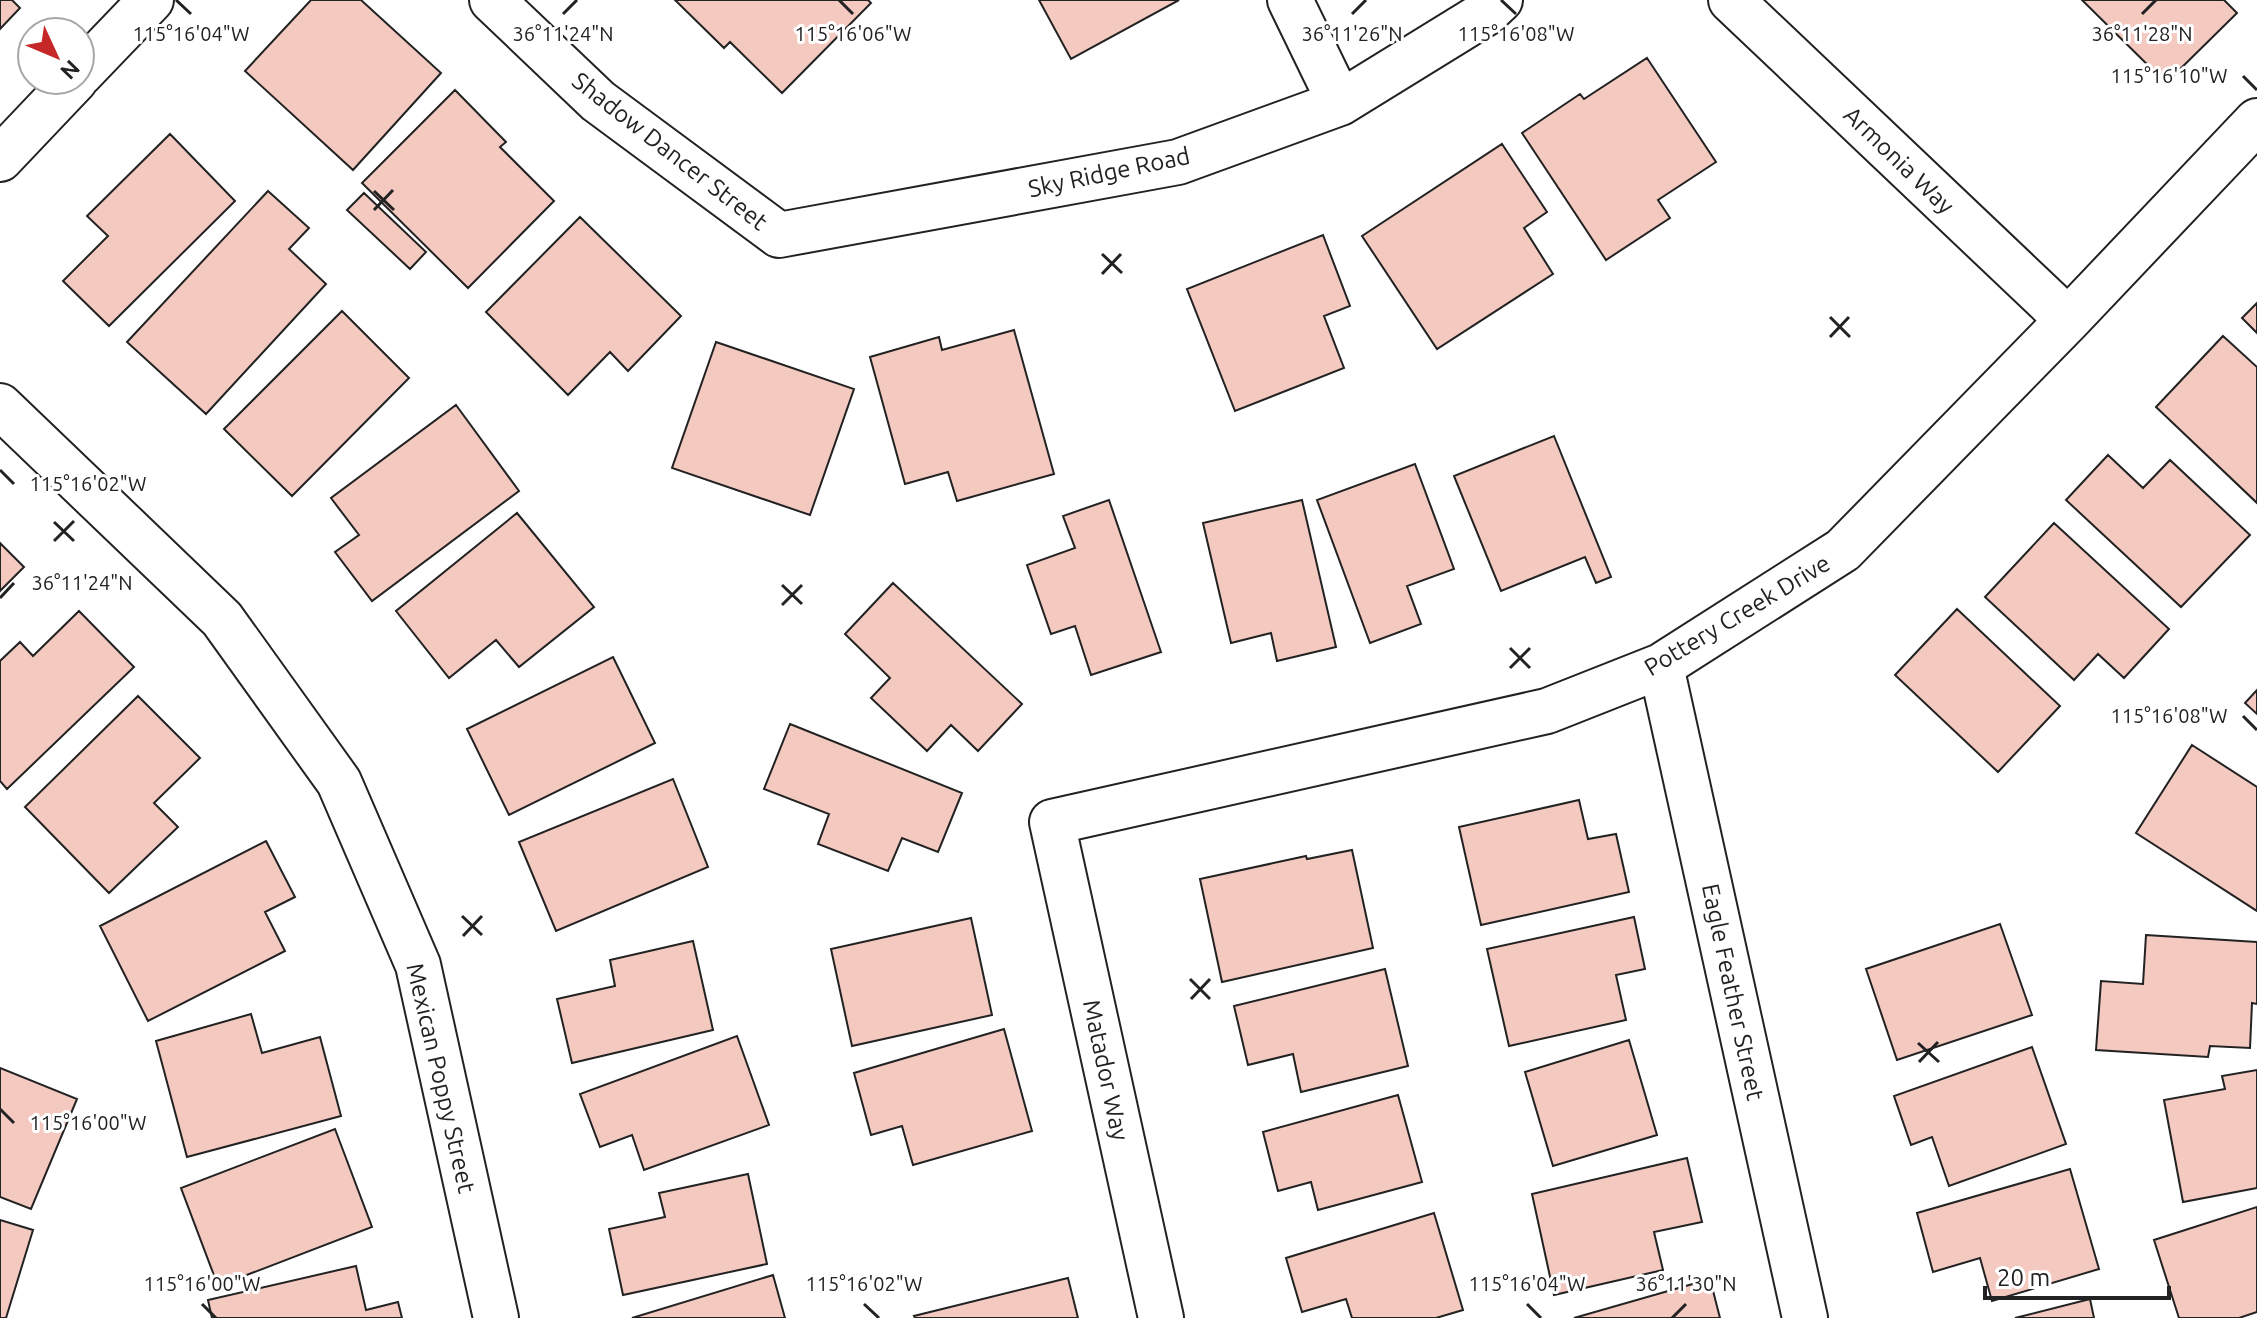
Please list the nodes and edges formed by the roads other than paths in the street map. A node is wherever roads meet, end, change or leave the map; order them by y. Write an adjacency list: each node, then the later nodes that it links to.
1 (151, 0): 6 (street)
2 (492, 0): 11 (street, Shadow Dancer Street)
3 (1290, 0): 8 (street)
4 (1500, 0): 8 (street, Sky Ridge Road)
5 (1731, 0): 12 (street, Armonia Way)
6 (96, 57)
7 (60, 96): 10 (street)
8 (1340, 103): 11 (street, Sky Ridge Road)
9 (2257, 121): 12 (street, Pottery Creek Drive)
10 (0, 159)
11 (779, 235)
12 (2068, 320): 14 (street, Pottery Creek Drive)
13 (0, 406): 16 (street, Mexican Poppy Street)
14 (1661, 666): 15 (street, Pottery Creek Drive); 18 (street, Eagle Feather Street)
15 (1052, 822): 17 (street, Matador Way)
16 (496, 1318)
17 (1161, 1318)
18 (1805, 1318)

